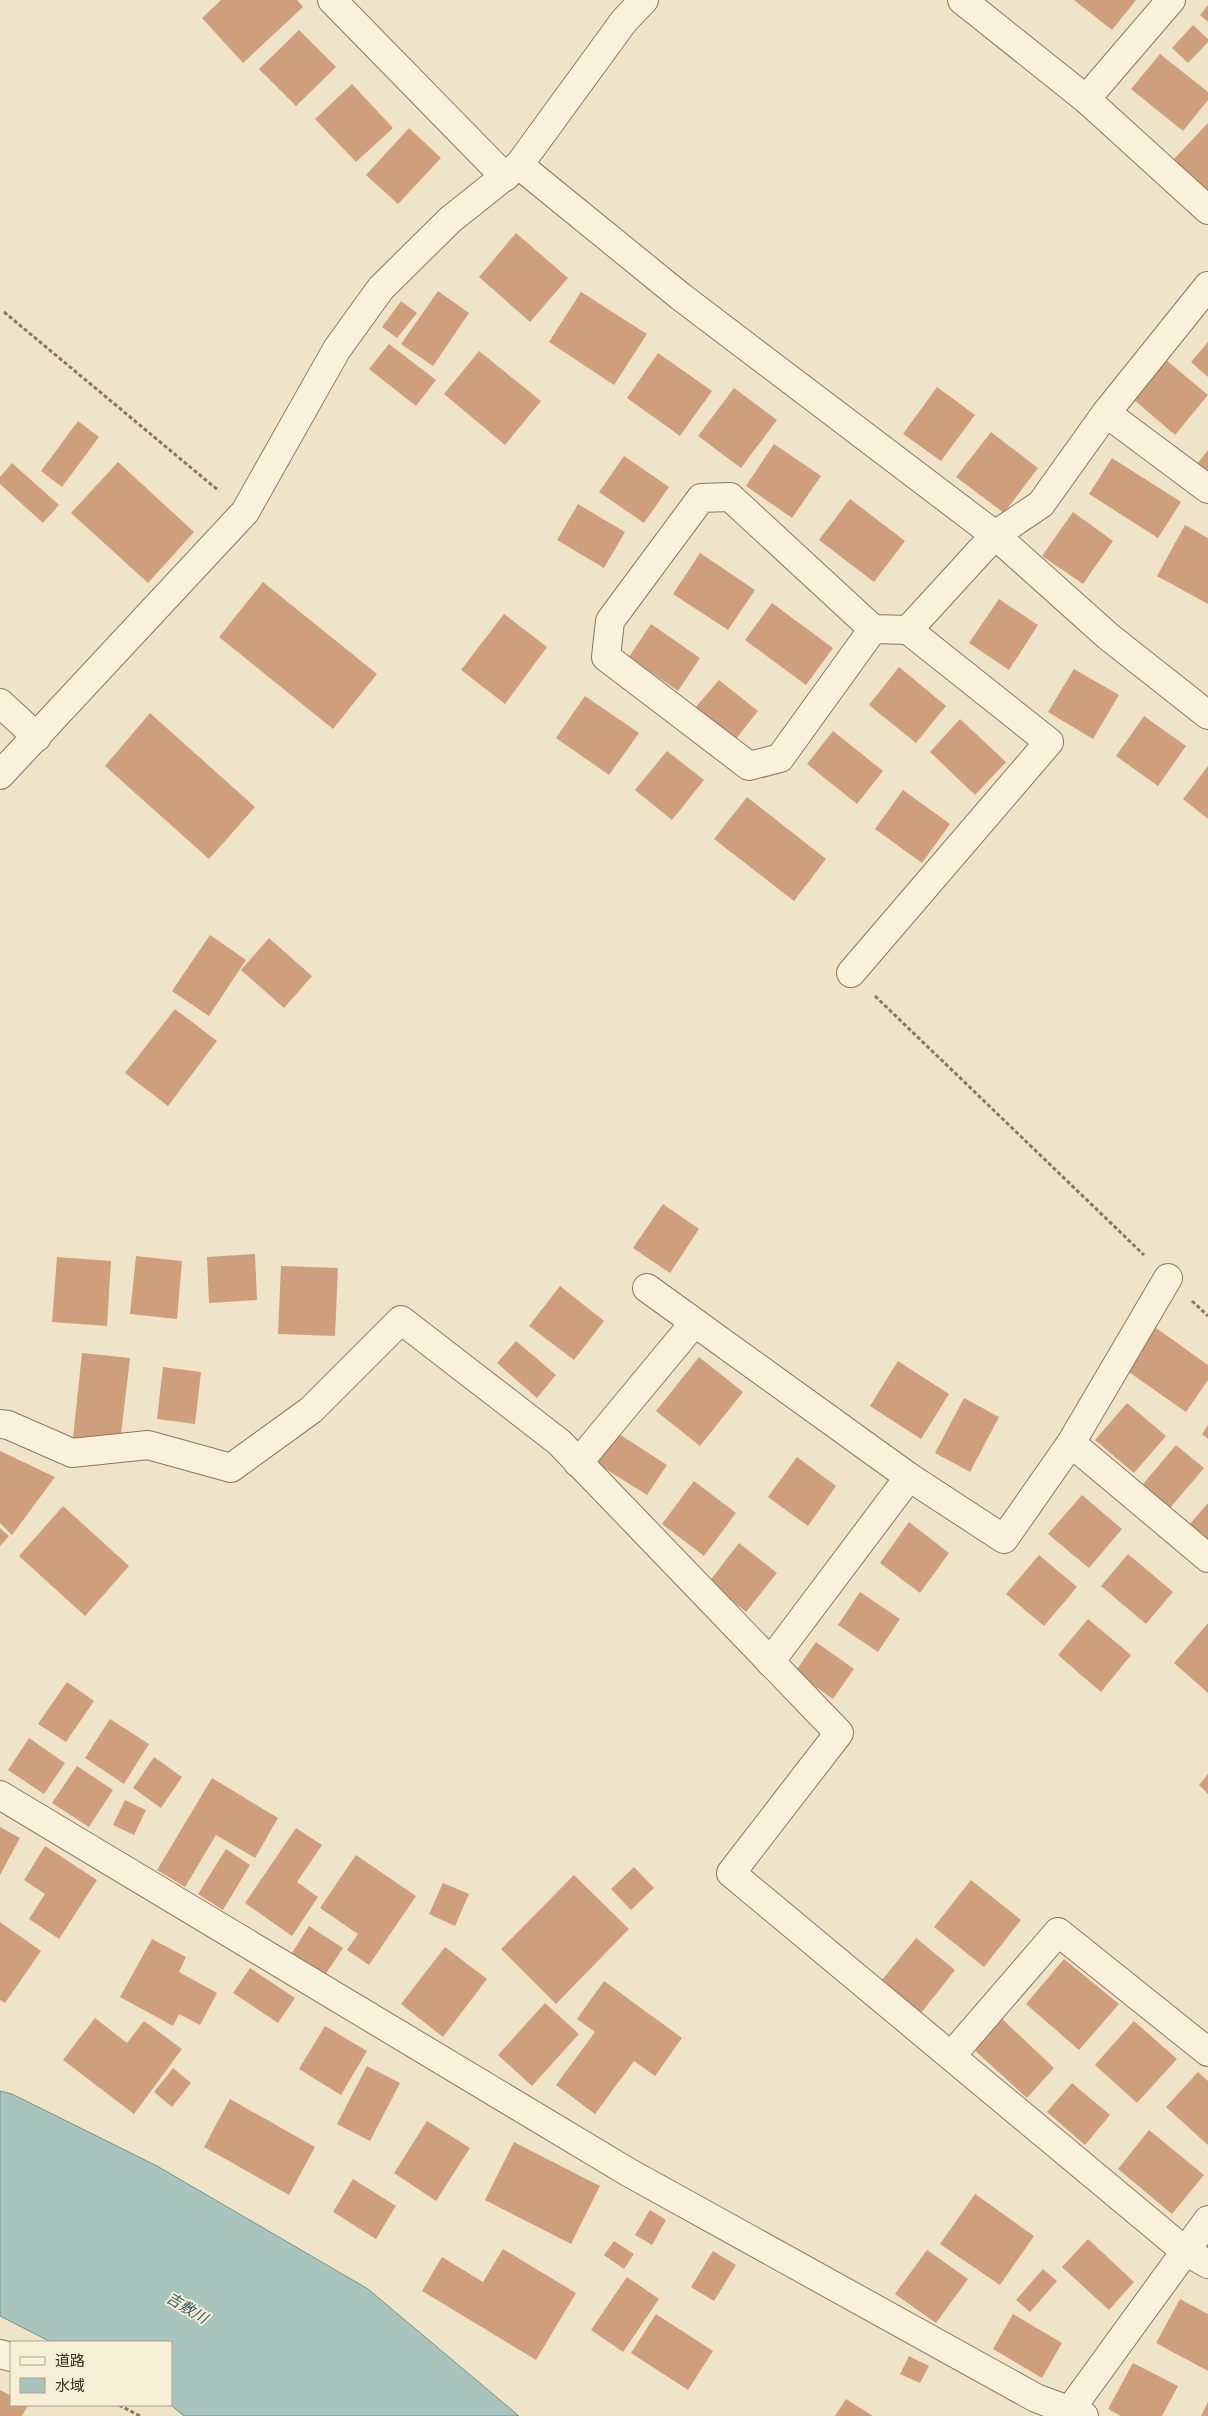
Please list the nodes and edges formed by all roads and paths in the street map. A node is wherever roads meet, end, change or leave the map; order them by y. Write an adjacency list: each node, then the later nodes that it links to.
1 (332, 0): 6 (street)
2 (644, 0): 6 (street)
3 (962, 0): 5 (street)
4 (1171, 0): 5 (street)
5 (1086, 99): 7 (street)
6 (512, 171): 12 (street); 13 (street)
7 (1208, 210)
8 (1208, 286): 10 (street)
9 (4, 312): 12 (path)
10 (1106, 413): 11 (street); 13 (street)
11 (1208, 489)
12 (244, 512): 18 (street)
13 (995, 535): 15 (street); 17 (street)
14 (873, 629): 14 (street); 15 (street)
15 (908, 630): 20 (street)
16 (0, 703): 18 (street)
17 (1208, 715)
18 (37, 737): 19 (street)
19 (0, 776)
20 (851, 973): 21 (path)
21 (1168, 1278): 23 (path); 26 (street)
22 (647, 1288): 24 (street)
23 (1208, 1316)
24 (694, 1323): 27 (street); 28 (street)
25 (0, 1424): 27 (street)
26 (1070, 1443): 28 (street); 29 (street)
27 (578, 1463): 30 (street)
28 (910, 1477): 30 (street)
29 (1208, 1558)
30 (770, 1662): 33 (street)
31 (0, 1795): 37 (street)
32 (1208, 2052): 33 (street)
33 (951, 2056): 35 (street)
34 (1208, 2220): 35 (street)
35 (1196, 2258): 37 (street)
36 (121, 2406): 38 (path)
37 (1059, 2410)
38 (140, 2416)

